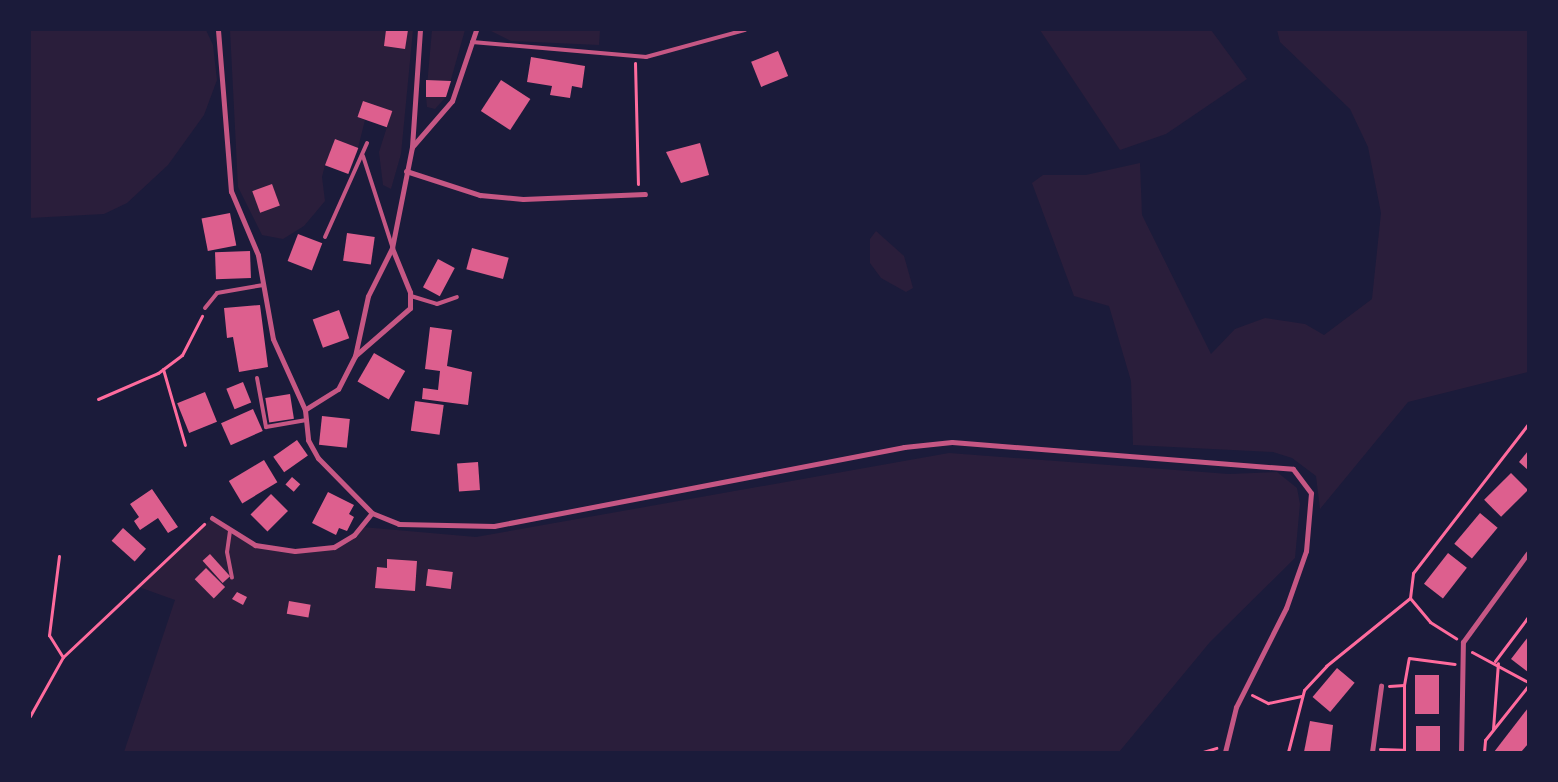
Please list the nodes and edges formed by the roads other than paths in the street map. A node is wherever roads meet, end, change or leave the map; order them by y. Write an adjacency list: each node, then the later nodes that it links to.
1 (218, 30): 13 (street)
2 (420, 30): 7 (street)
3 (476, 30): 5 (street)
4 (745, 30): 5 (lane)
5 (472, 42): 7 (street)
6 (366, 143): 8 (lane)
7 (412, 147): 9 (street)
8 (363, 156): 11 (lane); 12 (lane)
9 (406, 171): 10 (street); 12 (street)
10 (646, 194)
11 (325, 237)
12 (392, 248): 14 (street); 17 (street)
13 (263, 285): 16 (lane); 19 (street)
14 (410, 296): 15 (lane); 17 (street)
15 (456, 297)
16 (205, 308)
17 (355, 356): 19 (street)
18 (257, 378): 20 (lane)
19 (305, 410): 20 (street)
20 (306, 420): 21 (street)
21 (372, 512): 23 (street); 28 (street)
22 (212, 518): 23 (street)
23 (230, 531): 25 (lane)
24 (1528, 553): 29 (street)
25 (232, 578)
26 (1381, 686): 27 (street)
27 (1372, 751)
28 (1225, 752)
29 (1461, 752)

